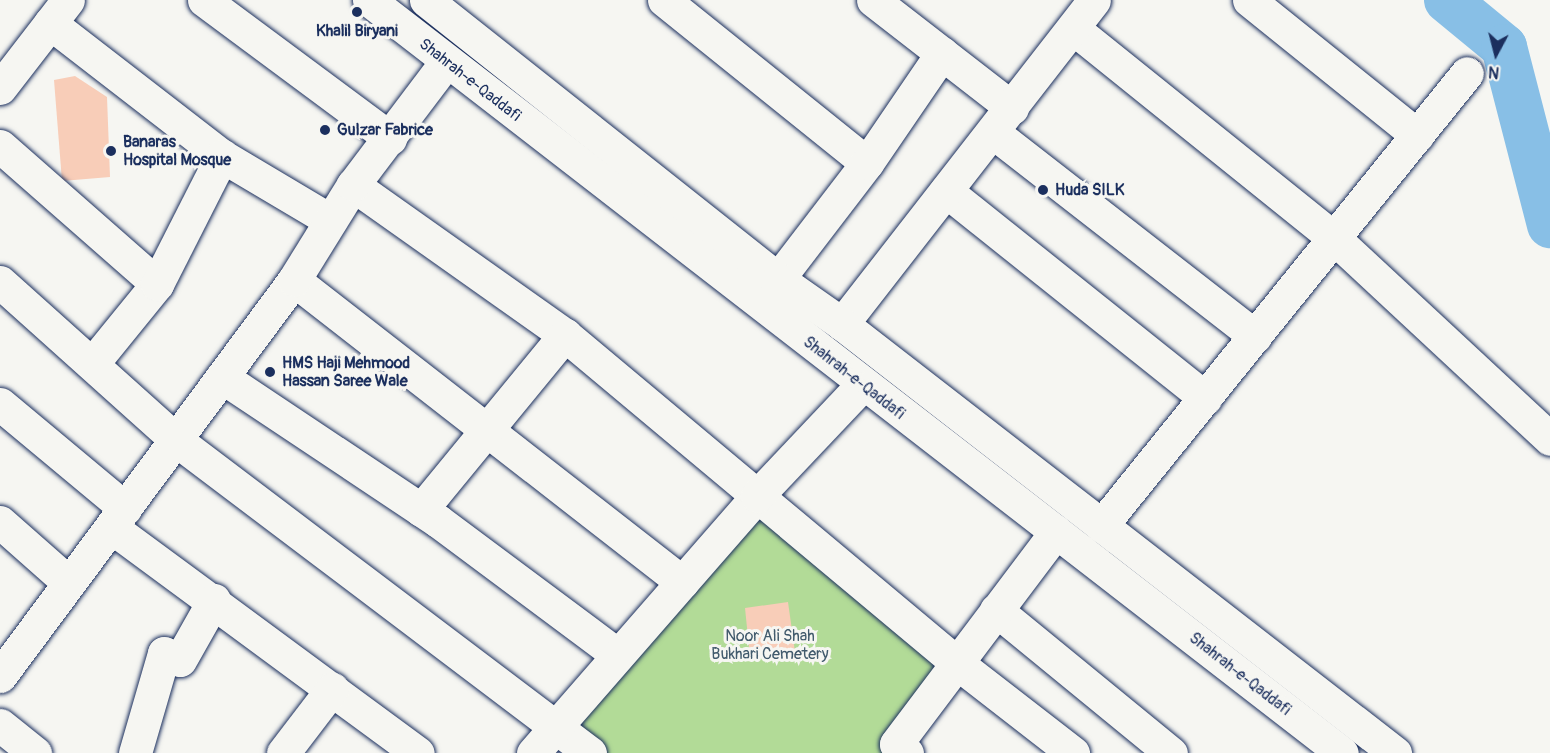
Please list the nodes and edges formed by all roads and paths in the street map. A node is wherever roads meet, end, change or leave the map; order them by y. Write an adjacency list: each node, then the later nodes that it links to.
1 (204, 0): 15 (street)
2 (369, 0): 10 (street, Shahrah-e-Qaddafi)
3 (426, 0): 23 (street, Shahrah-e-Qaddafi)
4 (664, 0): 18 (street)
5 (873, 0): 9 (street)
6 (1249, 0): 14 (street)
7 (1080, 10): 13 (street); 22 (street)
8 (59, 11): 12 (street); 17 (street)
9 (942, 53): 13 (street); 18 (street)
10 (446, 62): 15 (street); 32 (street, Shahrah-e-Qaddafi)
11 (1467, 73): 14 (street)
12 (0, 88)
13 (1003, 120): 20 (street); 29 (street)
14 (1417, 135): 22 (street)
15 (390, 138): 19 (street)
16 (0, 146): 26 (street)
17 (222, 156): 21 (street); 26 (street)
18 (867, 163): 23 (street)
19 (353, 185): 21 (street); 28 (street)
20 (946, 191): 27 (street); 33 (street)
21 (330, 220): 24 (street)
22 (1334, 238): 29 (street); 36 (street)
23 (778, 279): 27 (street, Shahrah-e-Qaddafi)
24 (294, 280): 31 (street); 35 (street)
25 (0, 282): 30 (street)
26 (157, 284): 30 (street)
27 (842, 324): 42 (street, Shahrah-e-Qaddafi)
28 (565, 335): 35 (street); 38 (street)
29 (1255, 336): 33 (street)
30 (92, 364): 37 (street)
31 (222, 377): 37 (street); 39 (street)
32 (862, 385): 38 (street); 43 (street, Shahrah-e-Qaddafi)
33 (1205, 398): 42 (street)
34 (0, 404): 40 (street)
35 (487, 430): 39 (street); 44 (street)
36 (1550, 439)
37 (176, 440): 40 (street); 53 (street)
38 (757, 496): 44 (street); 49 (street)
39 (421, 510): 48 (street)
40 (118, 518): 45 (street); 46 (street)
41 (0, 522): 45 (street)
42 (1101, 526): 64 (street, Shahrah-e-Qaddafi)
43 (1056, 532): 47 (street); 63 (street, Shahrah-e-Qaddafi)
44 (682, 582): 48 (street)
45 (69, 583): 50 (street)
46 (214, 600): 51 (street); 55 (street)
47 (996, 610): 49 (street); 62 (street)
48 (618, 655): 53 (street)
49 (957, 663): 60 (street); 61 (street)
50 (0, 676)
51 (332, 689): 56 (street); 57 (street)
52 (0, 725): 54 (street)
53 (556, 726): 58 (street); 59 (street)
54 (35, 753)
55 (135, 753)
56 (283, 753)
57 (418, 753)
58 (533, 753)
59 (590, 753)
60 (908, 753)
61 (1073, 753)
62 (1171, 753)
63 (1342, 753)
64 (1395, 753)

